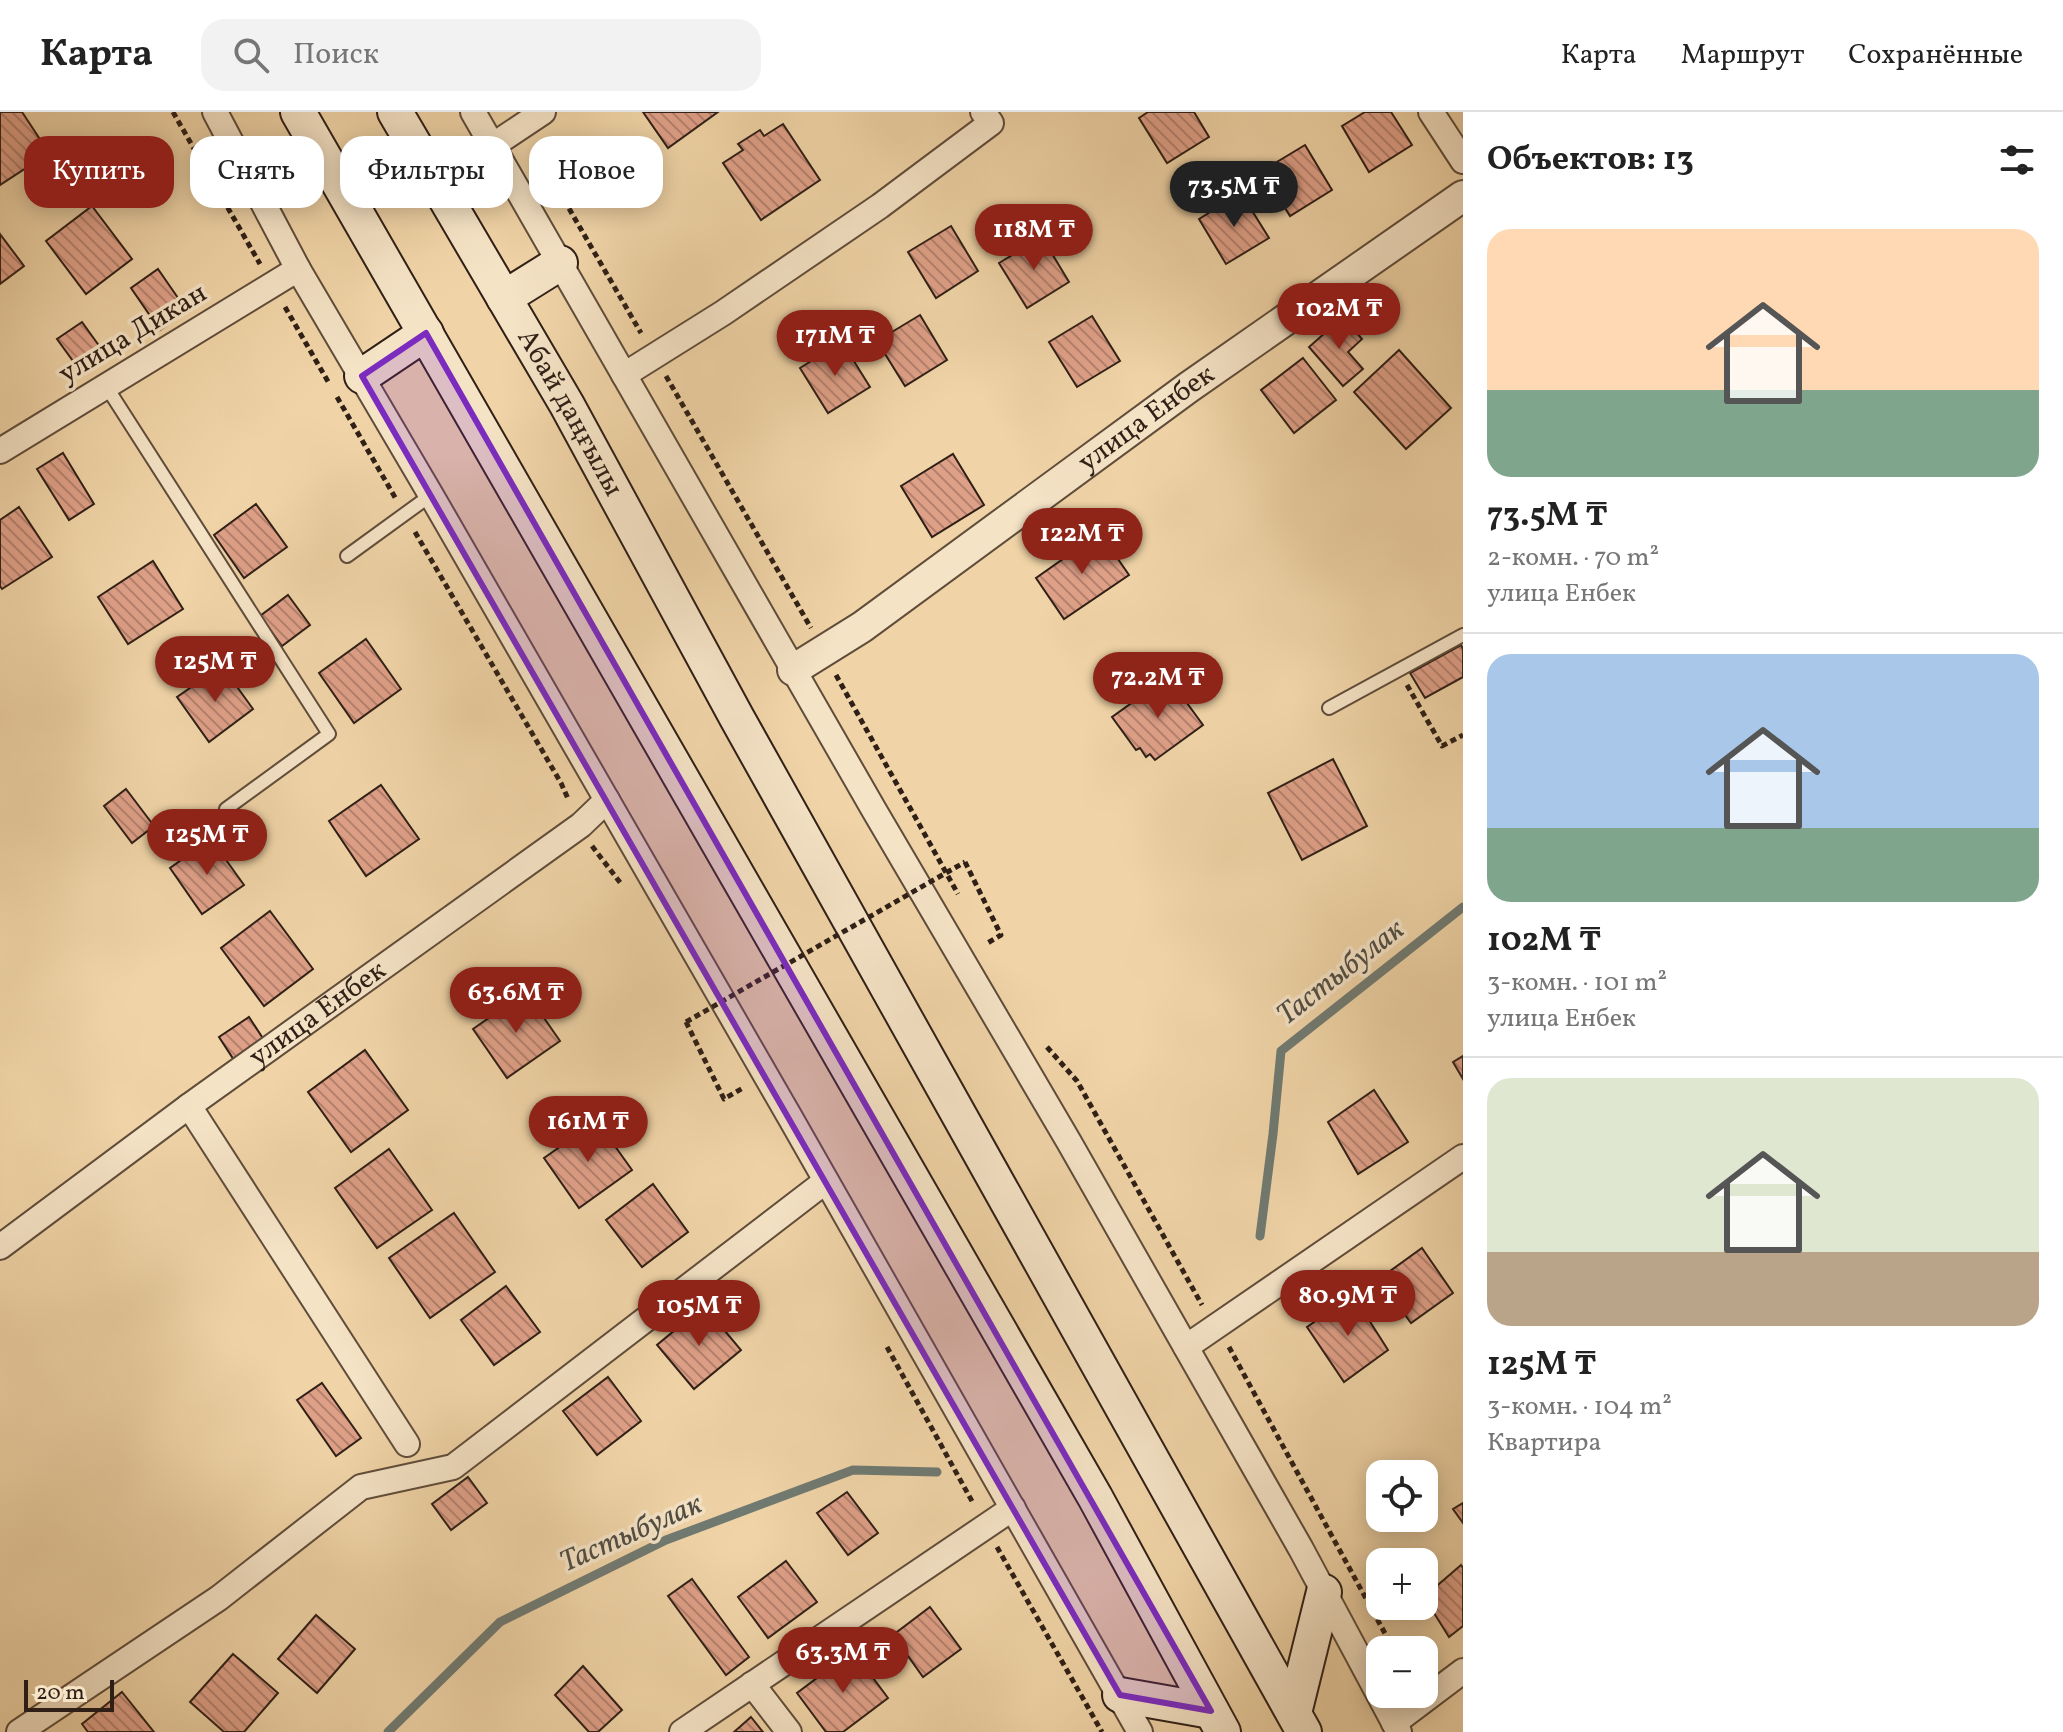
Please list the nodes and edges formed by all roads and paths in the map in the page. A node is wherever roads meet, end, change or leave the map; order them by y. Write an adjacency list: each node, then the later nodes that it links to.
1 (173, 112): 17 (path)
2 (215, 112): 16 (street)
3 (298, 112): 19 (main road)
4 (395, 112): 18 (main road, Абай даңғылы)
5 (473, 112): 10 (street)
6 (543, 112): 9 (street)
7 (1431, 112): 12 (street)
8 (987, 118): 20 (street)
9 (522, 126): 11 (street); 20 (path)
10 (486, 136)
11 (507, 136)
12 (1463, 161)
13 (513, 182): 15 (street)
14 (1463, 196): 29 (street, улица Енбек)
15 (560, 263): 18 (main road); 21 (street)
16 (298, 269): 17 (street, улица Дикан); 22 (street)
17 (272, 284): 23 (street, улица Дикан); 26 (path)
18 (504, 298): 62 (main road, Абай даңғылы)
19 (426, 333): 22 (main road); 61 (main road)
20 (654, 356): 21 (street); 29 (path)
21 (624, 375): 30 (street)
22 (362, 376): 25 (street)
23 (106, 386): 24 (street, улица Дикан); 35 (lane)
24 (0, 451)
25 (431, 495): 26 (lane); 34 (street)
26 (404, 514): 27 (lane); 36 (path)
27 (347, 556)
28 (1463, 635): 31 (lane)
29 (824, 652): 30 (street, улица Енбек); 38 (path)
30 (793, 670): 52 (street)
31 (1399, 670): 32 (lane); 33 (path)
32 (1329, 708)
33 (1463, 735)
34 (607, 800): 36 (street, улица Енбек); 48 (street)
35 (226, 809)
36 (581, 825): 37 (path); 46 (street, улица Енбек)
37 (623, 886)
38 (959, 897)
39 (982, 937): 40 (path)
40 (986, 944): 41 (path); 45 (path, bridge)
41 (993, 957)
42 (702, 1000): 43 (path)
43 (709, 1013)
44 (1038, 1038): 50 (path)
45 (743, 1079)
46 (186, 1109): 49 (street, улица Енбек); 53 (street)
47 (1463, 1157): 50 (street)
48 (826, 1181): 54 (street); 64 (street)
49 (0, 1247)
50 (1216, 1326): 52 (street); 57 (path)
51 (879, 1334): 55 (path)
52 (1186, 1347): 56 (street)
53 (407, 1444)
54 (1013, 1508): 55 (street); 60 (street)
55 (985, 1526): 59 (street); 67 (path)
56 (1324, 1592): 62 (main road); 63 (street)
57 (1386, 1636)
58 (1463, 1671): 63 (street)
59 (752, 1684): 65 (street); 66 (street)
60 (1120, 1695): 61 (main road); 68 (street)
61 (1217, 1721)
62 (1299, 1723)
63 (1396, 1727)
64 (19, 1732)
65 (682, 1732)
66 (789, 1732)
67 (1102, 1732)
68 (1140, 1732)

